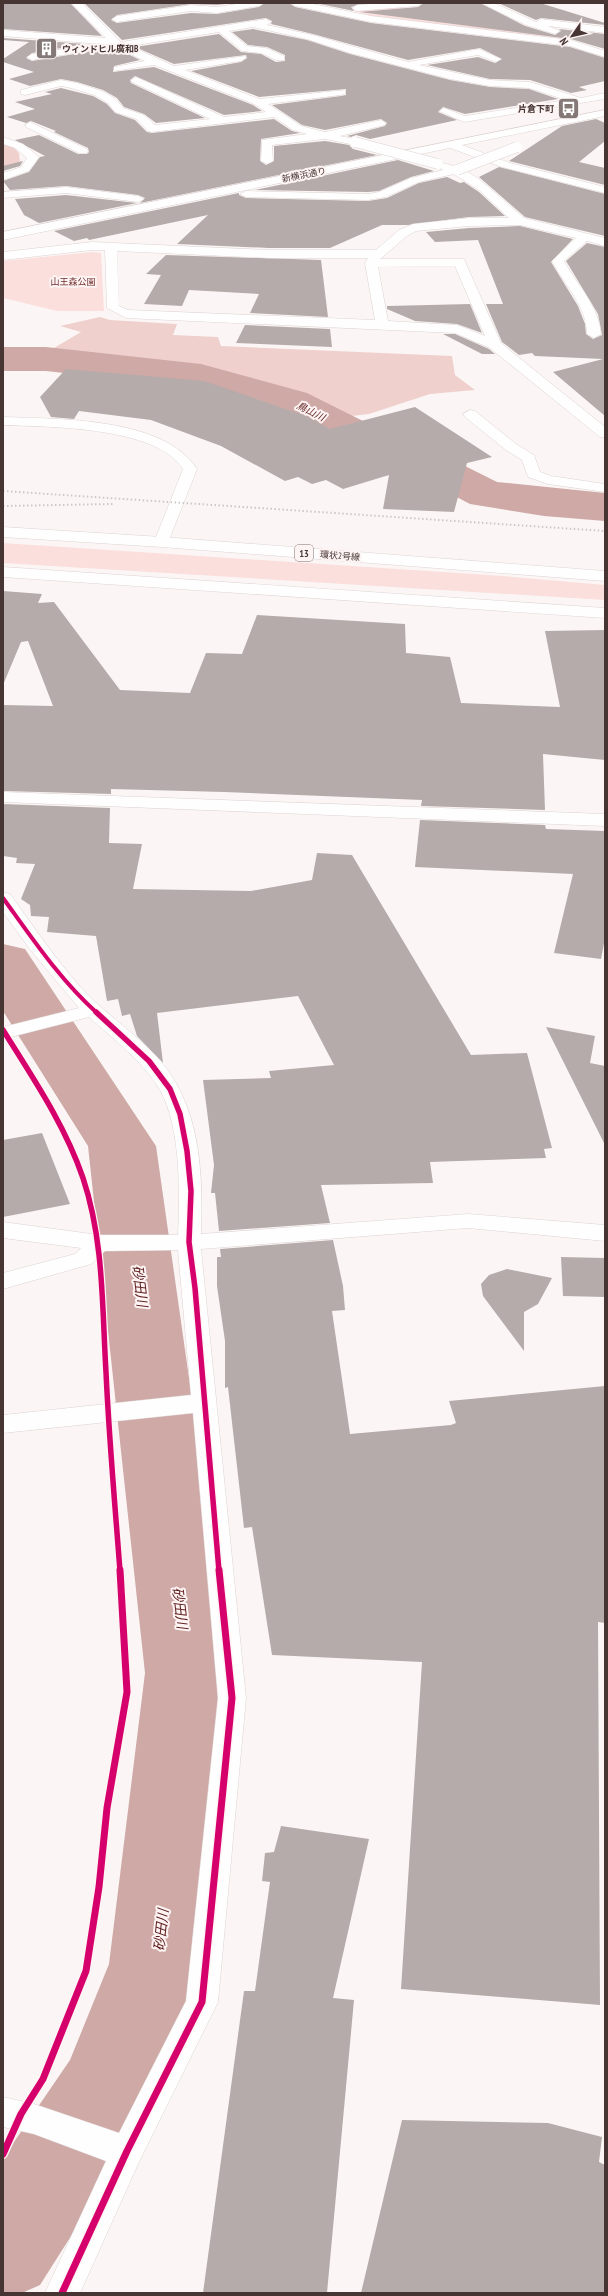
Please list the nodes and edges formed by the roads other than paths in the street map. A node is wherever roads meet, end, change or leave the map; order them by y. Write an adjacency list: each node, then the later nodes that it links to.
1 (76, 3): 18 (street)
2 (259, 3): 10 (street)
3 (295, 3): 8 (street)
4 (418, 3): 7 (street)
5 (486, 3): 19 (street)
6 (497, 3): 15 (street)
7 (382, 4): 8 (street)
8 (332, 10): 9 (street); 13 (street)
9 (307, 16)
10 (117, 19)
11 (280, 20): 12 (street)
12 (252, 24): 14 (street); 26 (street)
13 (446, 28): 17 (street); 20 (street)
14 (220, 29): 18 (street); 23 (street)
15 (605, 30)
16 (3, 33): 18 (street)
17 (405, 33)
18 (116, 44): 21 (street); 25 (street)
19 (605, 47)
20 (605, 54)
21 (32, 57)
22 (241, 58): 28 (street)
23 (280, 58)
24 (496, 59): 26 (street)
25 (155, 62): 27 (street); 28 (street)
26 (402, 65): 35 (street)
27 (118, 69)
28 (173, 69): 29 (street)
29 (198, 79): 31 (street); 36 (street)
30 (136, 80): 31 (street)
31 (152, 87): 41 (street)
32 (25, 92): 41 (street)
33 (341, 92): 36 (street)
34 (605, 96): 35 (street)
35 (581, 101): 38 (street)
36 (258, 102): 40 (street)
37 (605, 105): 46 (street, 新横浜通り)
38 (444, 111)
39 (605, 113): 48 (street, 新横浜通り)
40 (276, 114): 41 (street); 45 (street)
41 (221, 120)
42 (381, 123): 45 (street)
43 (605, 124): 53 (street, bridge)
44 (30, 126): 49 (street)
45 (324, 136): 52 (street); 53 (street, bridge)
46 (440, 139): 48 (street); 58 (street, 新横浜通り)
47 (3, 140): 51 (street)
48 (452, 145): 55 (street); 56 (street, 新横浜通り)
49 (57, 151)
50 (45, 154): 51 (street)
51 (33, 157): 54 (street)
52 (268, 160)
53 (457, 170): 56 (street); 59 (street)
54 (3, 177)
55 (605, 190)
56 (223, 191): 61 (street, 新横浜通り)
57 (3, 195): 58 (street)
58 (138, 199): 60 (street, 新横浜通り)
59 (520, 221): 62 (street); 66 (street)
60 (3, 226)
61 (3, 236)
62 (584, 237): 63 (street); 68 (street)
63 (605, 242)
64 (111, 246): 65 (street); 66 (street); 67 (street)
65 (3, 256)
66 (374, 259): 67 (street); 69 (street)
67 (382, 324): 69 (street)
68 (594, 334)
69 (495, 345): 72 (street)
70 (470, 414): 75 (street)
71 (605, 417): 72 (street)
72 (587, 420): 74 (street)
73 (3, 421): 77 (street)
74 (605, 434)
75 (605, 488)
76 (3, 532): 77 (street, 環状2号線 / 13)
77 (162, 542): 79 (street, 環状2号線 / 13)
78 (3, 572): 80 (street)
79 (605, 576)
80 (605, 612)
81 (3, 797): 82 (street)
82 (605, 820)
83 (3, 898): 84 (street)
84 (93, 1010): 85 (street); 88 (street)
85 (5, 1033)
86 (3, 1230): 89 (street)
87 (605, 1233): 88 (street)
88 (189, 1242): 89 (street); 91 (street)
89 (99, 1243): 90 (street)
90 (3, 1281)
91 (204, 1403): 92 (street); 94 (street)
92 (3, 1424)
93 (18, 2115): 94 (street)
94 (115, 2148): 95 (street)
95 (62, 2293)

